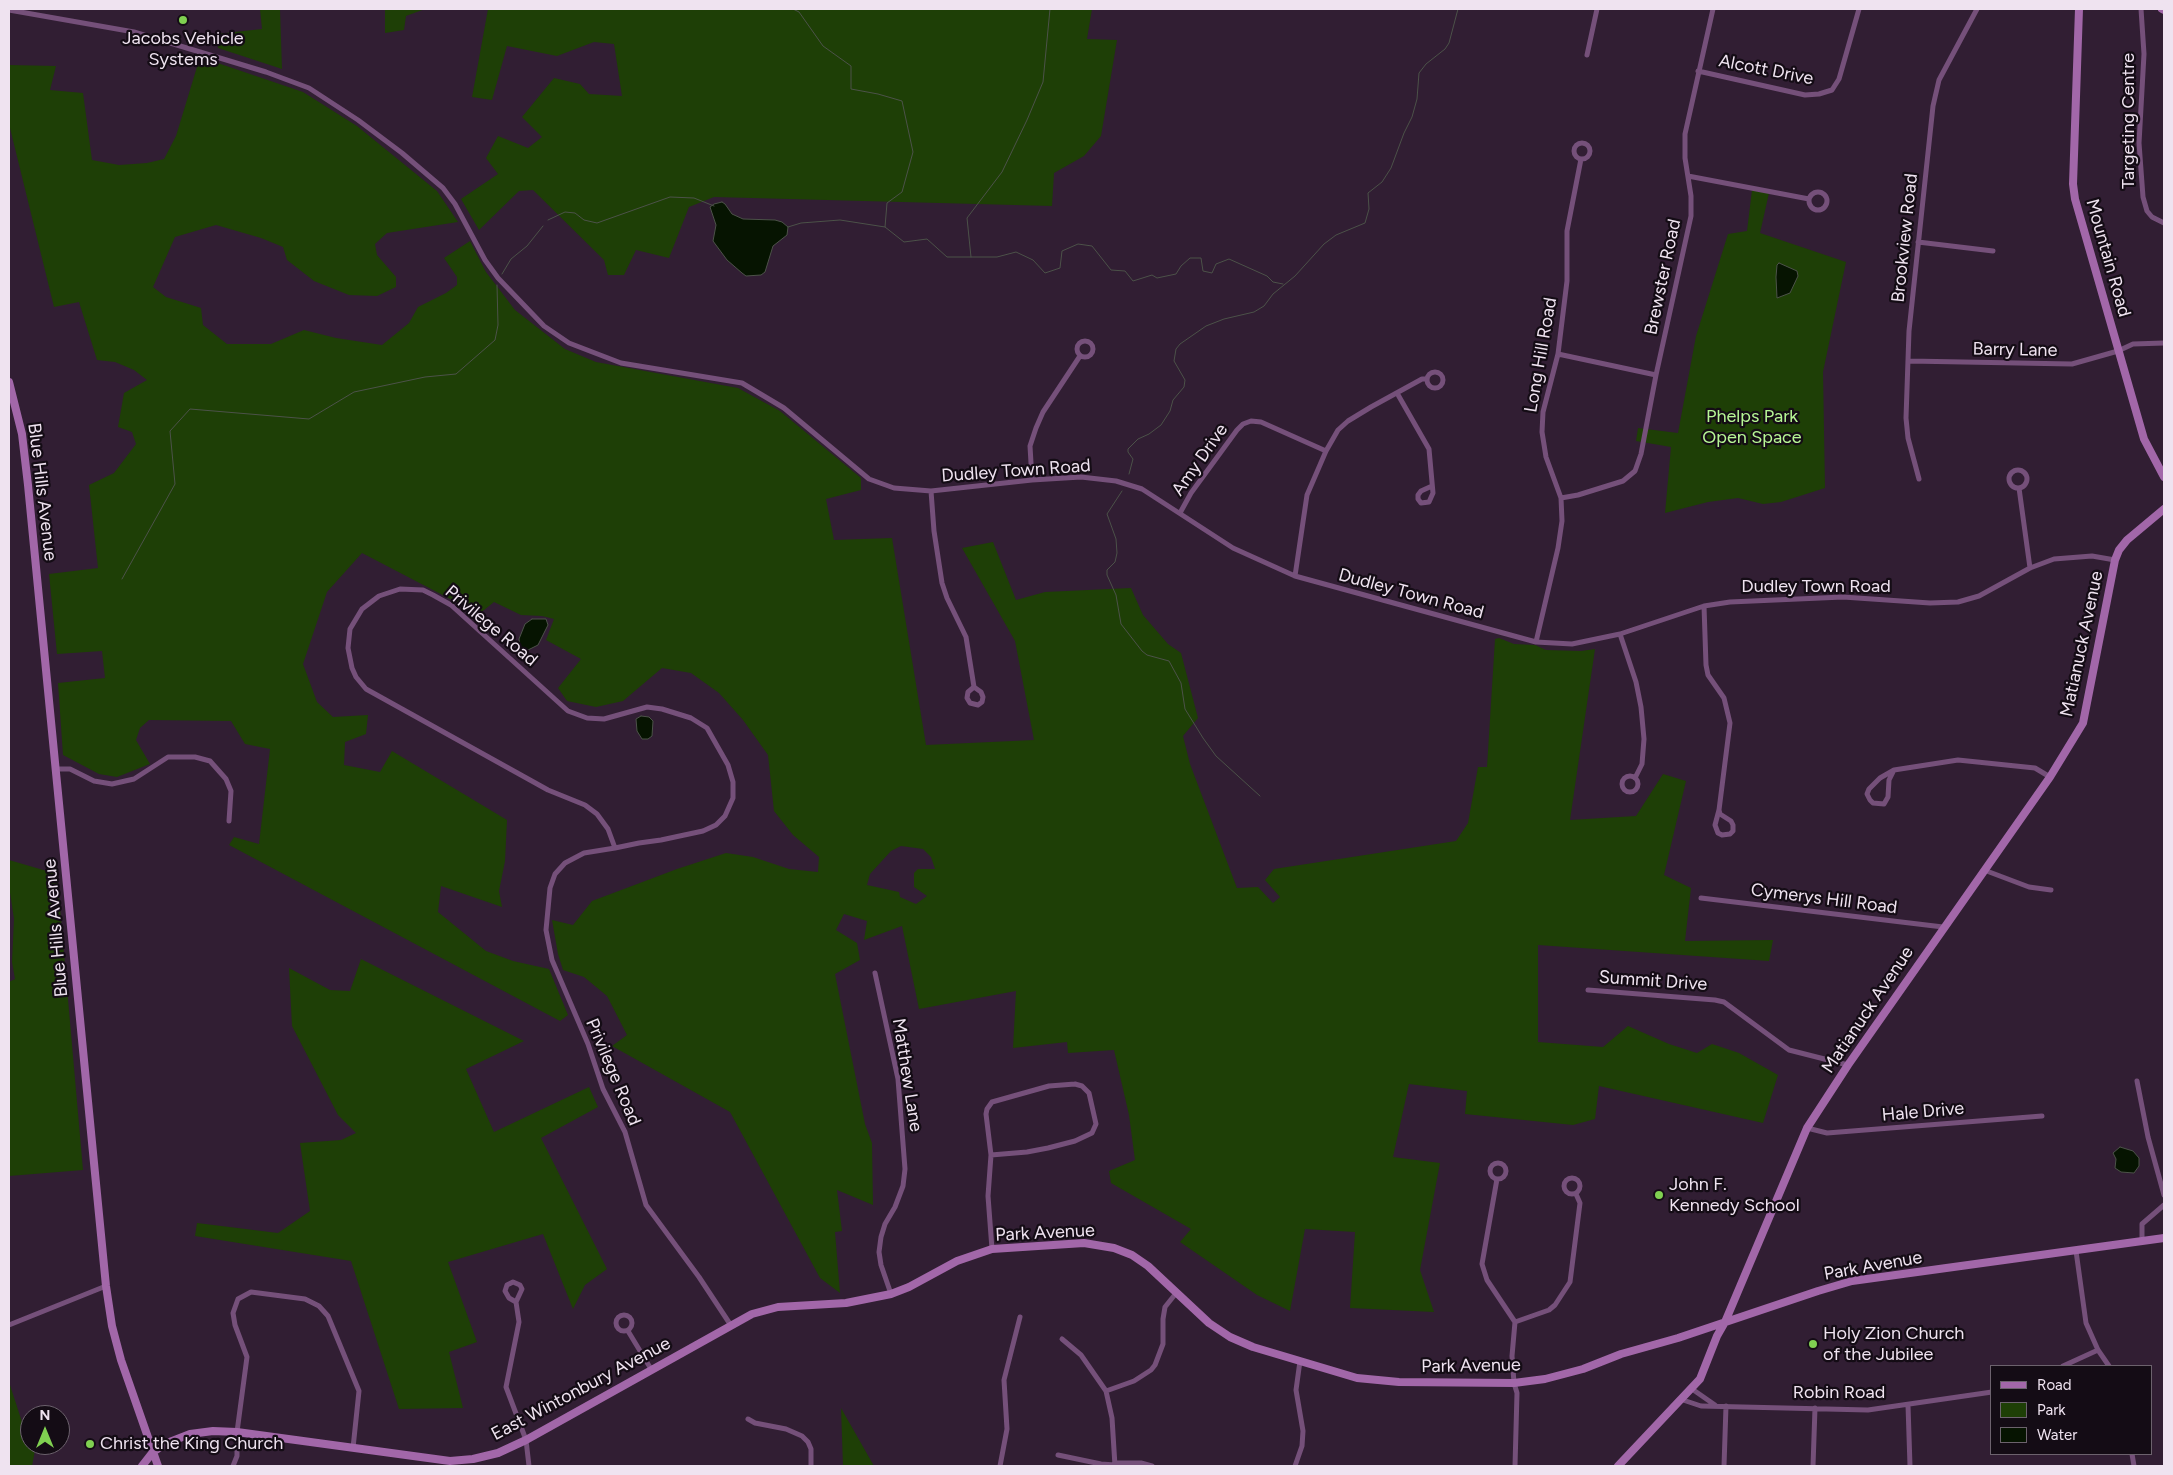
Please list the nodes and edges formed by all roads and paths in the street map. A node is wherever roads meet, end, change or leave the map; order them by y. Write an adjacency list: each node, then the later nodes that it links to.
1 (1597, 9): 9 (street)
2 (1712, 9): 10 (street, Brewster Road)
3 (1859, 9): 10 (street, Alcott Drive)
4 (1977, 9): 15 (street, Brookview Road)
5 (2079, 9): 18 (main road, Mountain Road)
6 (2141, 9): 14 (street, Targeting Centre)
7 (9, 10): 8 (street)
8 (30, 11): 32 (street, Dudley Town Road)
9 (1587, 55)
10 (1698, 71): 12 (street, Brewster Road)
11 (1581, 159): 19 (street, Long Hill Road)
12 (1688, 176): 13 (street); 22 (street, Brewster Road)
13 (1809, 199)
14 (2164, 223)
15 (1918, 242): 16 (street); 21 (street, Brookview Road)
16 (1993, 251)
17 (2164, 343): 18 (street, Barry Lane)
18 (2118, 351): 21 (street, Barry Lane); 27 (main road, Mountain Road)
19 (1558, 354): 22 (street); 33 (street, Long Hill Road)
20 (1080, 356): 29 (street)
21 (1908, 361): 28 (street, Brookview Road)
22 (1656, 375): 33 (street, Brewster Road)
23 (1427, 379): 25 (street)
24 (9, 382): 43 (main road, Blue Hills Avenue)
25 (1396, 393): 26 (street); 30 (street)
26 (1326, 451): 35 (street, Amy Drive); 38 (street)
27 (2164, 477)
28 (1919, 479)
29 (1032, 480): 32 (street, Dudley Town Road); 35 (street, Dudley Town Road)
30 (1432, 486)
31 (2019, 488): 37 (street)
32 (931, 491): 42 (street)
33 (1561, 498): 41 (street, Long Hill Road)
34 (2164, 510): 36 (main road)
35 (1180, 513): 38 (street, Dudley Town Road)
36 (2115, 560): 37 (street, Dudley Town Road); 45 (main road, Matianuck Avenue)
37 (2030, 568): 39 (street, Dudley Town Road)
38 (1295, 576): 41 (street, Dudley Town Road)
39 (1704, 606): 40 (street, Dudley Town Road); 47 (street)
40 (1620, 634): 41 (street, Dudley Town Road); 46 (street)
41 (1536, 642)
42 (974, 687)
43 (56, 769): 48 (street); 69 (main road, Blue Hills Avenue)
44 (1894, 770): 44 (street); 45 (street)
45 (2050, 777): 50 (main road, Matianuck Avenue)
46 (1635, 778)
47 (1719, 810): 47 (street)
48 (229, 821)
49 (614, 848): 49 (street, Privilege Road); 77 (street, Privilege Road)
50 (1983, 870): 51 (street); 53 (main road, Matianuck Avenue)
51 (2051, 890)
52 (1701, 898): 53 (street, Cymerys Hill Road)
53 (1943, 927): 56 (main road, Matianuck Avenue)
54 (874, 973): 71 (street, Matthew Lane)
55 (1588, 990): 56 (street, Summit Drive)
56 (1848, 1065): 59 (main road, Matianuck Avenue)
57 (2137, 1081): 63 (street)
58 (2042, 1116): 59 (street, Hale Drive)
59 (1807, 1128): 76 (main road, Matianuck Avenue)
60 (991, 1155): 60 (street); 67 (street)
61 (1497, 1179): 75 (street)
62 (1576, 1194): 75 (street)
63 (2164, 1195)
64 (2164, 1205): 66 (street)
65 (2164, 1238): 66 (main road, Park Avenue)
66 (2142, 1241): 68 (main road, Park Avenue)
67 (992, 1249): 70 (main road, Park Avenue); 71 (main road, Park Avenue)
68 (2076, 1251): 76 (main road, Park Avenue); 81 (street)
69 (106, 1286): 78 (street); 99 (main road, Blue Hills Avenue)
70 (1178, 1292): 82 (main road, Park Avenue); 88 (street)
71 (891, 1294): 73 (main road, Park Avenue)
72 (516, 1302): 97 (street)
73 (810, 1304): 77 (main road, East Wintonbury Avenue)
74 (1020, 1317): 107 (street)
75 (1515, 1322): 86 (street)
76 (1725, 1322): 86 (main road, Park Avenue); 87 (main road, Matianuck Avenue)
77 (730, 1324): 85 (main road, East Wintonbury Avenue)
78 (9, 1325)
79 (628, 1331): 85 (street)
80 (1062, 1339): 88 (street)
81 (2098, 1350): 83 (street); 84 (street)
82 (1300, 1361): 86 (main road, Park Avenue); 109 (street)
83 (2065, 1365)
84 (2108, 1365)
85 (651, 1369): 97 (main road, East Wintonbury Avenue)
86 (1514, 1382): 110 (street)
87 (1692, 1390): 90 (main road, Matianuck Avenue); 91 (street, Robin Road)
88 (1106, 1392): 101 (street)
89 (1990, 1392): 92 (street, Robin Road)
90 (1682, 1400): 91 (street, Robin Road); 111 (main road, Matianuck Avenue)
91 (1715, 1405): 93 (street, Robin Road)
92 (1908, 1405): 94 (street, Robin Road); 114 (street)
93 (1726, 1406): 94 (street, Robin Road); 112 (street)
94 (1815, 1408): 113 (street)
95 (748, 1419): 106 (street)
96 (237, 1432): 98 (main road, East Wintonbury Avenue); 98 (street); 99 (main road, East Wintonbury Avenue); 104 (street)
97 (526, 1440): 98 (main road, East Wintonbury Avenue); 105 (street)
98 (353, 1448)
99 (153, 1452): 102 (main road); 103 (main road, Blue Hills Avenue)
100 (1058, 1455): 101 (street)
101 (1115, 1465): 108 (street)
102 (142, 1466)
103 (158, 1466)
104 (233, 1466)
105 (529, 1466)
106 (811, 1466)
107 (1000, 1466)
108 (1152, 1466)
109 (1295, 1466)
110 (1515, 1466)
111 (1618, 1466)
112 (1724, 1466)
113 (1813, 1466)
114 (1910, 1466)

